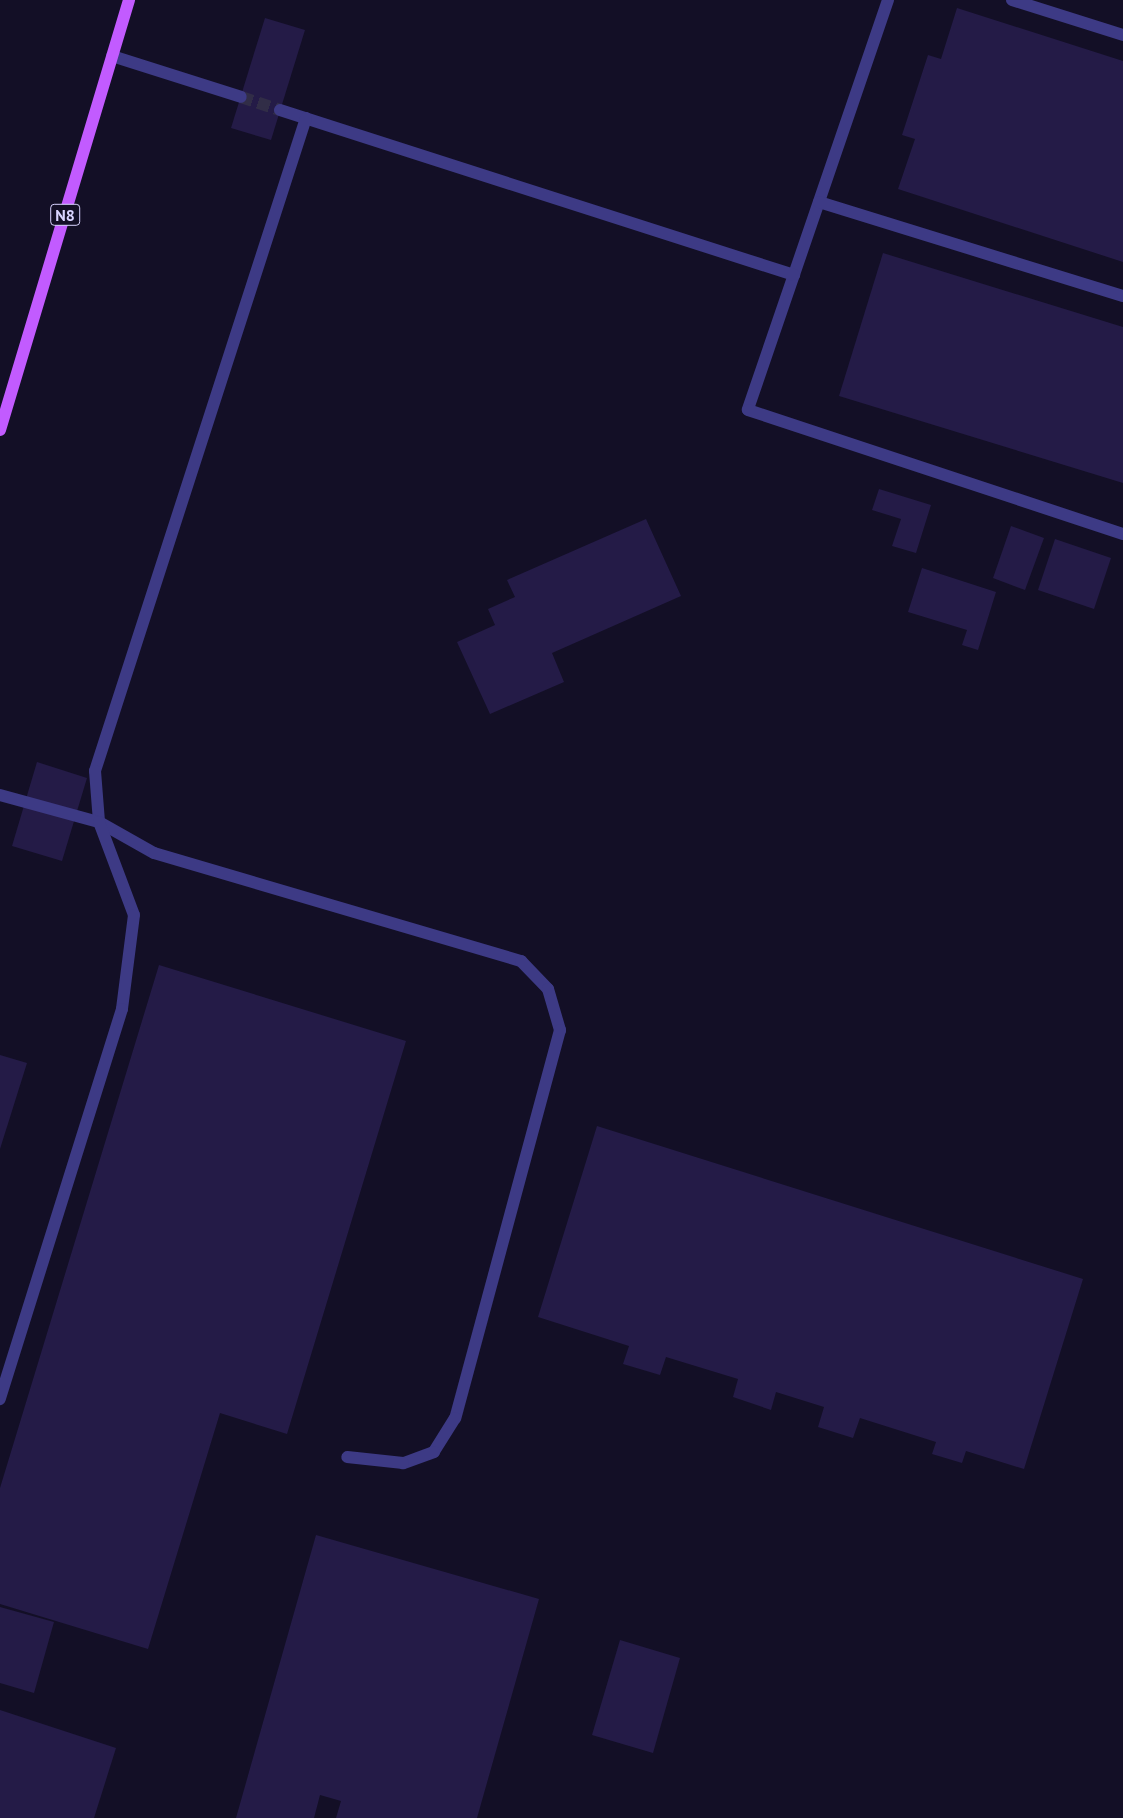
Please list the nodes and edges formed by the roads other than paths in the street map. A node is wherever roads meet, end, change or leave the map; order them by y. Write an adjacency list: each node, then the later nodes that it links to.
1 (129, 0): 5 (main road, N8)
2 (888, 0): 9 (lane)
3 (1012, 0): 4 (lane)
4 (1123, 35)
5 (112, 56): 6 (lane); 12 (main road, N8)
6 (241, 97)
7 (280, 110): 8 (lane)
8 (306, 118): 10 (lane); 15 (lane)
9 (819, 202): 10 (lane); 11 (lane)
10 (794, 275): 13 (lane)
11 (1123, 296)
12 (0, 430)
13 (1123, 534)
14 (0, 795): 15 (lane)
15 (99, 822): 16 (lane); 17 (lane)
16 (0, 1399)
17 (347, 1456)

